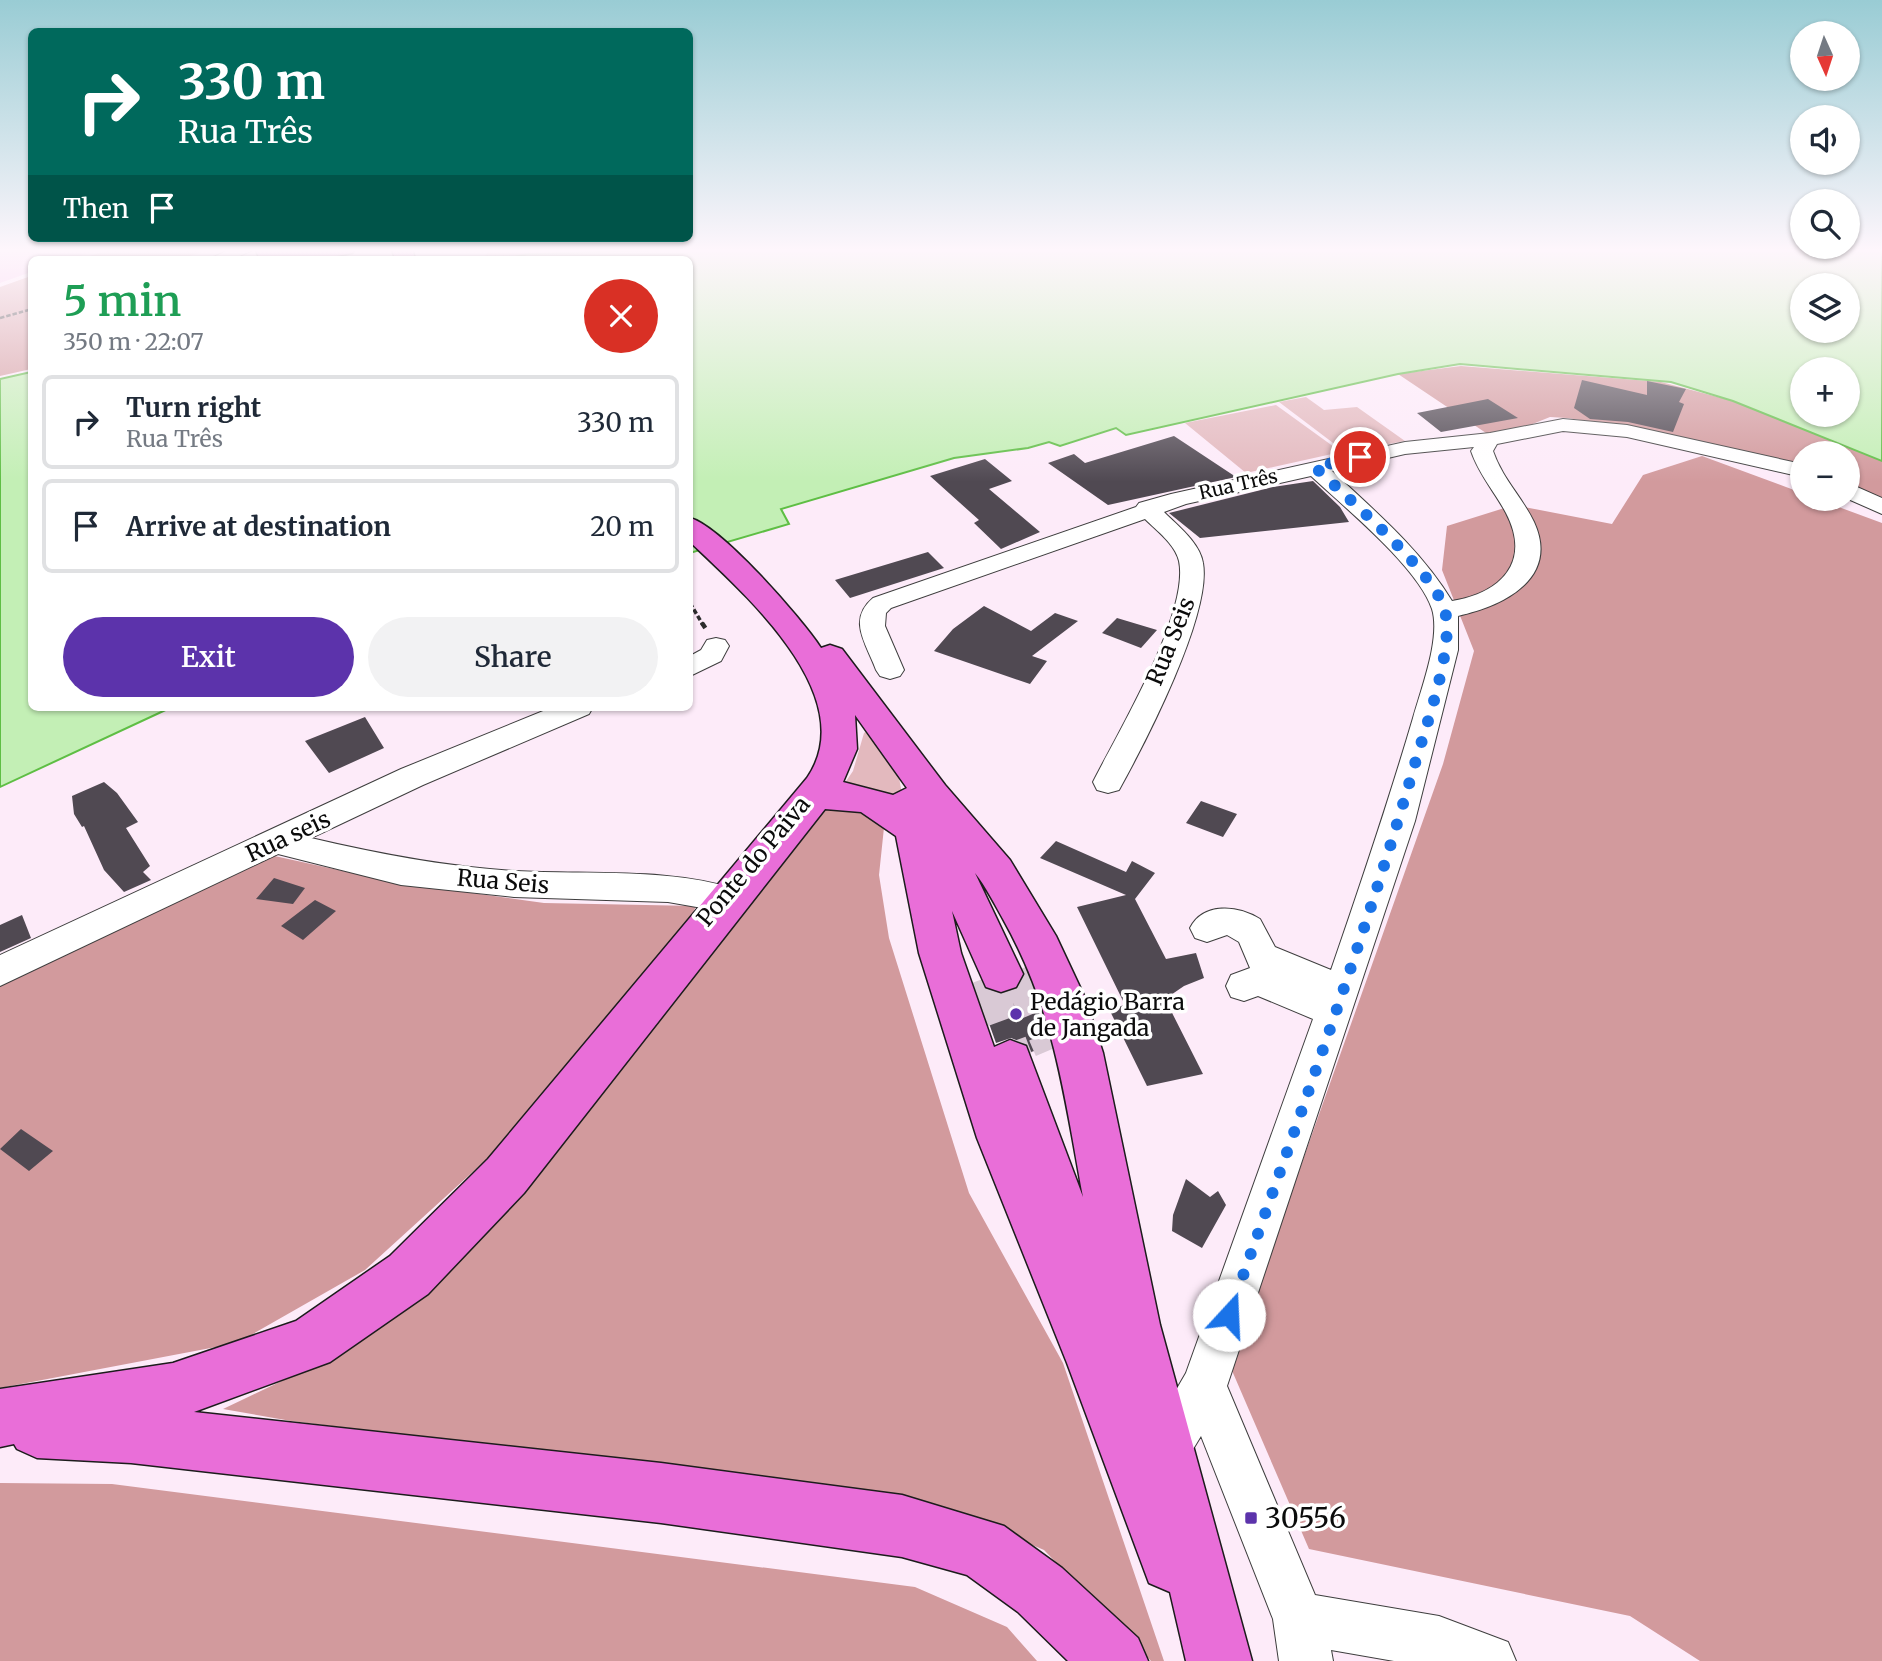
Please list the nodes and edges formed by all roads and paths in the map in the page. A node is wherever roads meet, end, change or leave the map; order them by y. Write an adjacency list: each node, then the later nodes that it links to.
1 (1490, 439): 2 (street, Rua Três); 3 (street, Rua Três); 11 (street)
2 (1315, 467): 6 (street, Rua Três); 11 (street)
3 (1790, 468)
4 (1860, 496): 5 (street)
5 (1882, 507)
6 (1147, 508): 14 (street, Rua Três); 17 (street, Rua Seis)
7 (693, 515): 9 (main road)
8 (693, 529): 9 (main road)
9 (738, 564): 16 (main road); 18 (main road)
10 (693, 608): 12 (path)
11 (1445, 610): 25 (street)
12 (716, 646): 13 (street)
13 (693, 665)
14 (890, 670)
15 (569, 711): 20 (street, Rua seis)
16 (899, 750): 19 (main road); 19 (main road)
17 (1108, 782)
18 (815, 795): 19 (main road); 21 (main road)
19 (915, 807): 27 (main road); 31 (main road)
20 (277, 842): 21 (street, Rua Seis); 23 (street, Rua seis)
21 (731, 900): 29 (main road)
22 (1208, 928): 25 (street)
23 (0, 971)
24 (1244, 986): 25 (street)
25 (1338, 1000): 28 (street)
26 (1033, 1054): 27 (main road); 32 (main road); 34 (main road)
27 (1133, 1325): 31 (main road)
28 (1204, 1386): 31 (street); 33 (street)
29 (0, 1418)
30 (0, 1427): 35 (main road)
31 (1152, 1467): 32 (main road); 34 (main road)
32 (1196, 1567): 34 (main road)
33 (1303, 1640): 36 (street)
34 (1214, 1657)
35 (1115, 1661)
36 (1489, 1661)

